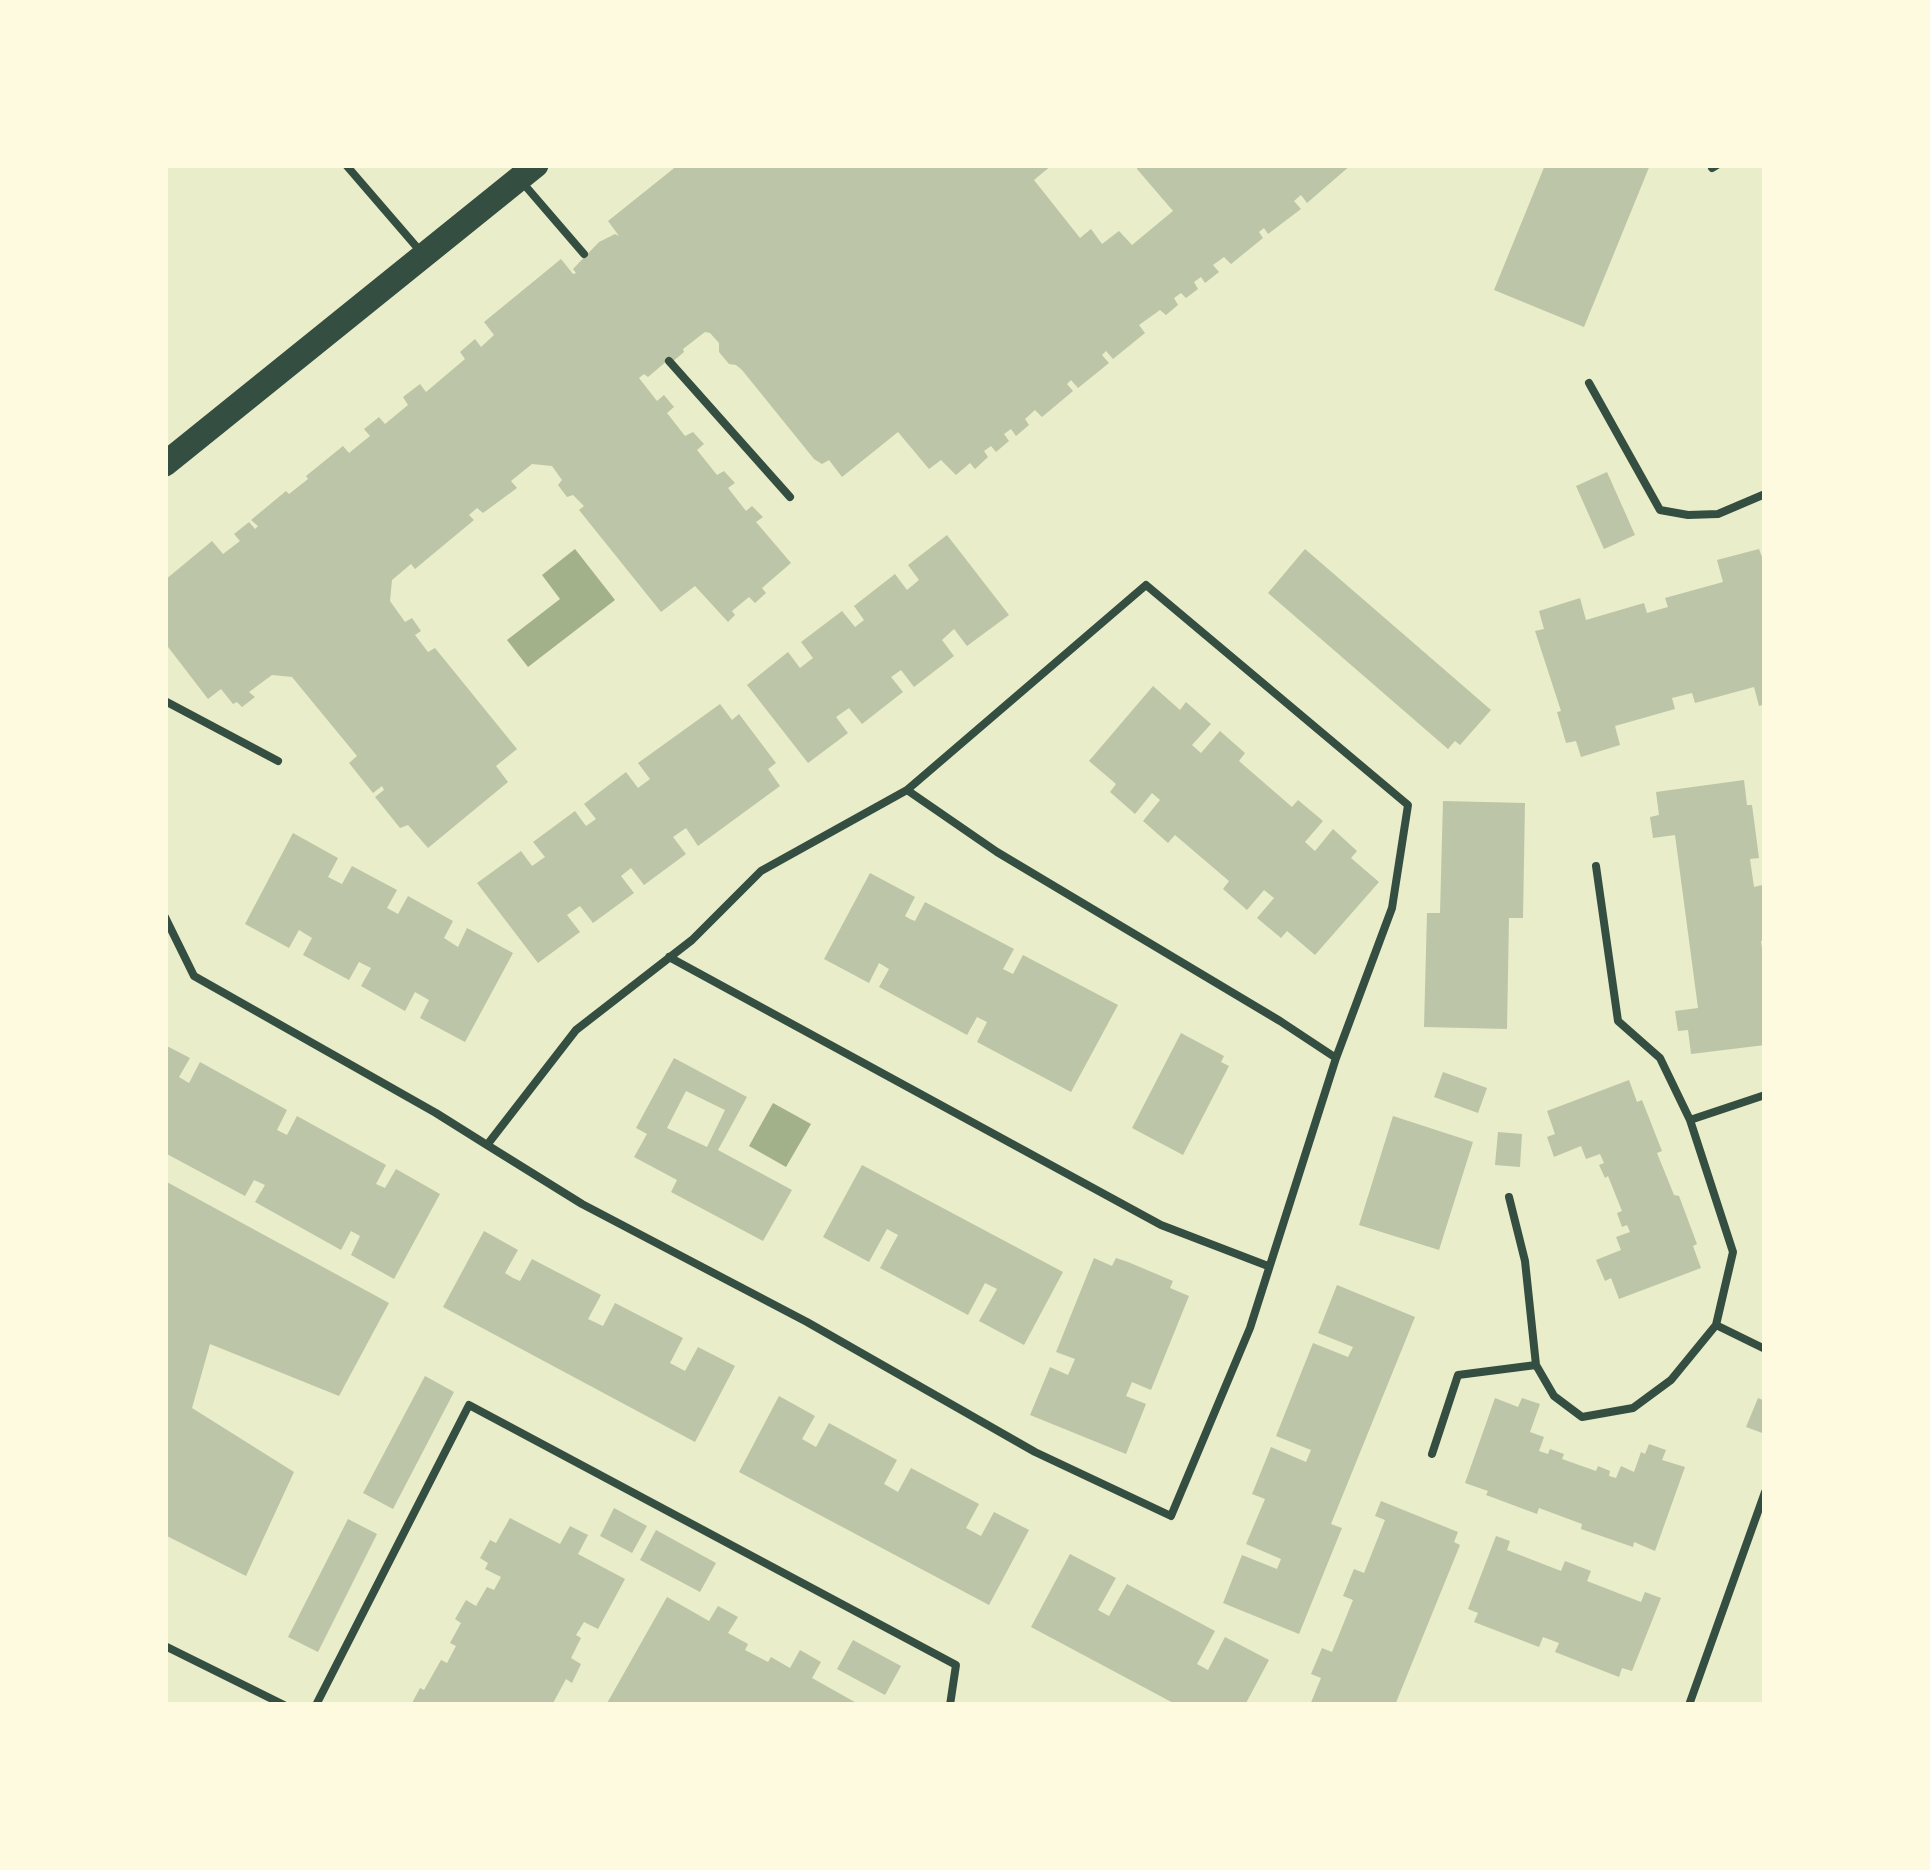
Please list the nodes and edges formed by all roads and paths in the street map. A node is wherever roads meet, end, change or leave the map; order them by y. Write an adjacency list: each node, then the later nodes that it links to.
1 (346, 165): 4 (lane)
2 (528, 172): 3 (lane); 4 (main road)
3 (584, 254)
4 (424, 255): 7 (main road)
5 (668, 361): 9 (lane)
6 (1589, 383): 8 (lane)
7 (165, 464)
8 (1765, 494)
9 (790, 497)
10 (165, 701): 11 (lane)
11 (278, 761)
12 (907, 790): 15 (lane); 16 (lane); 16 (lane)
13 (1596, 866): 18 (lane)
14 (165, 917): 19 (lane)
15 (669, 957): 19 (lane); 21 (lane)
16 (1336, 1058): 21 (lane)
17 (1765, 1096): 18 (lane)
18 (1690, 1120): 22 (lane)
19 (487, 1145): 21 (lane)
20 (1509, 1197): 24 (lane)
21 (1268, 1266)
22 (1716, 1325): 23 (lane); 24 (lane)
23 (1765, 1349)
24 (1536, 1365): 25 (lane)
25 (1432, 1454)
26 (1765, 1492): 31 (lane)
27 (165, 1646): 28 (lane)
28 (284, 1705)
29 (316, 1705): 30 (lane)
30 (950, 1705)
31 (1689, 1705)

